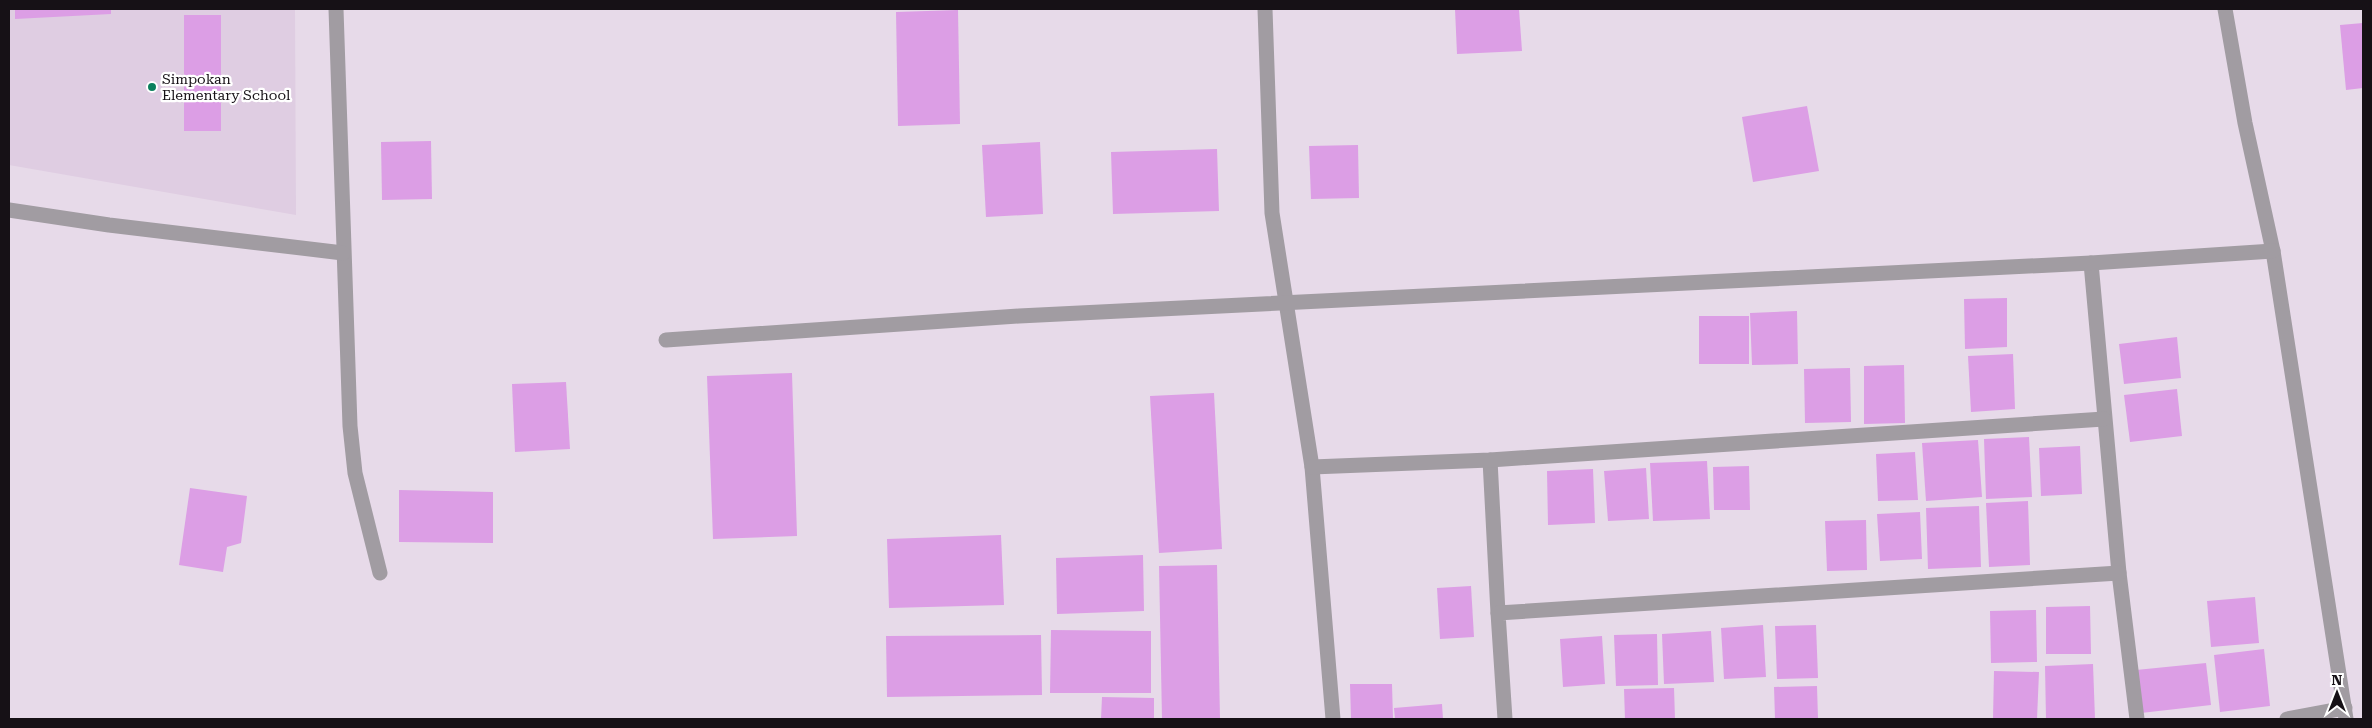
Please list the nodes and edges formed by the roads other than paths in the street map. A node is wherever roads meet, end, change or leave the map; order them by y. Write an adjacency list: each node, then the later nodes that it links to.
1 (336, 9): 6 (street)
2 (1265, 9): 8 (street)
3 (2224, 9): 5 (street)
4 (9, 210): 6 (street)
5 (2273, 251): 7 (street); 16 (street)
6 (343, 253): 13 (street)
7 (2091, 263): 8 (street); 10 (street)
8 (1287, 304): 9 (street); 12 (street)
9 (666, 340)
10 (2104, 419): 11 (street); 14 (street)
11 (1490, 460): 12 (street); 15 (street)
12 (1312, 467): 17 (street)
13 (380, 573)
14 (2119, 573): 15 (street); 19 (street)
15 (1498, 613): 18 (street)
16 (2346, 713): 20 (street)
17 (1333, 719)
18 (1505, 719)
19 (2138, 719)
20 (2287, 719)

